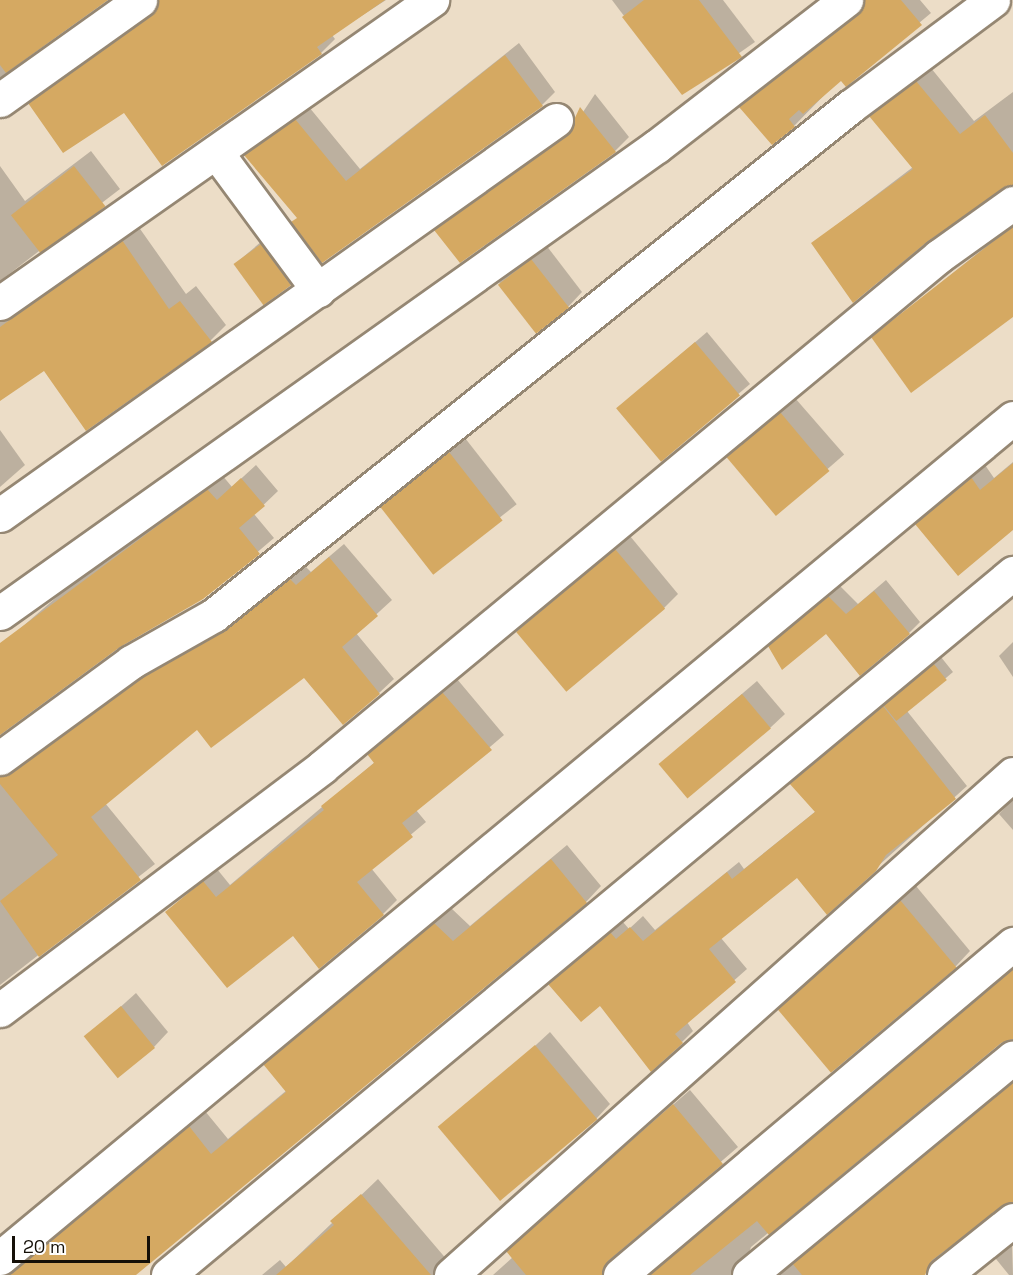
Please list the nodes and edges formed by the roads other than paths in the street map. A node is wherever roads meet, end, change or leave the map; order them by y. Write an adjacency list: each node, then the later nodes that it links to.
1 (140, 0): 5 (street)
2 (432, 0): 7 (street)
3 (846, 0): 14 (street)
4 (993, 0): 15 (street)
5 (0, 100)
6 (556, 120): 9 (street)
7 (216, 152): 9 (street); 10 (street)
8 (1013, 203): 18 (street)
9 (318, 290): 12 (street)
10 (0, 303)
11 (1013, 418): 21 (street)
12 (0, 515)
13 (1013, 573): 22 (street)
14 (0, 613)
15 (0, 758)
16 (1013, 774): 23 (street)
17 (1013, 944): 24 (street)
18 (0, 1010)
19 (1013, 1058): 25 (street)
20 (1013, 1220): 26 (street)
21 (0, 1258)
22 (168, 1275)
23 (451, 1275)
24 (620, 1275)
25 (749, 1275)
26 (944, 1275)

